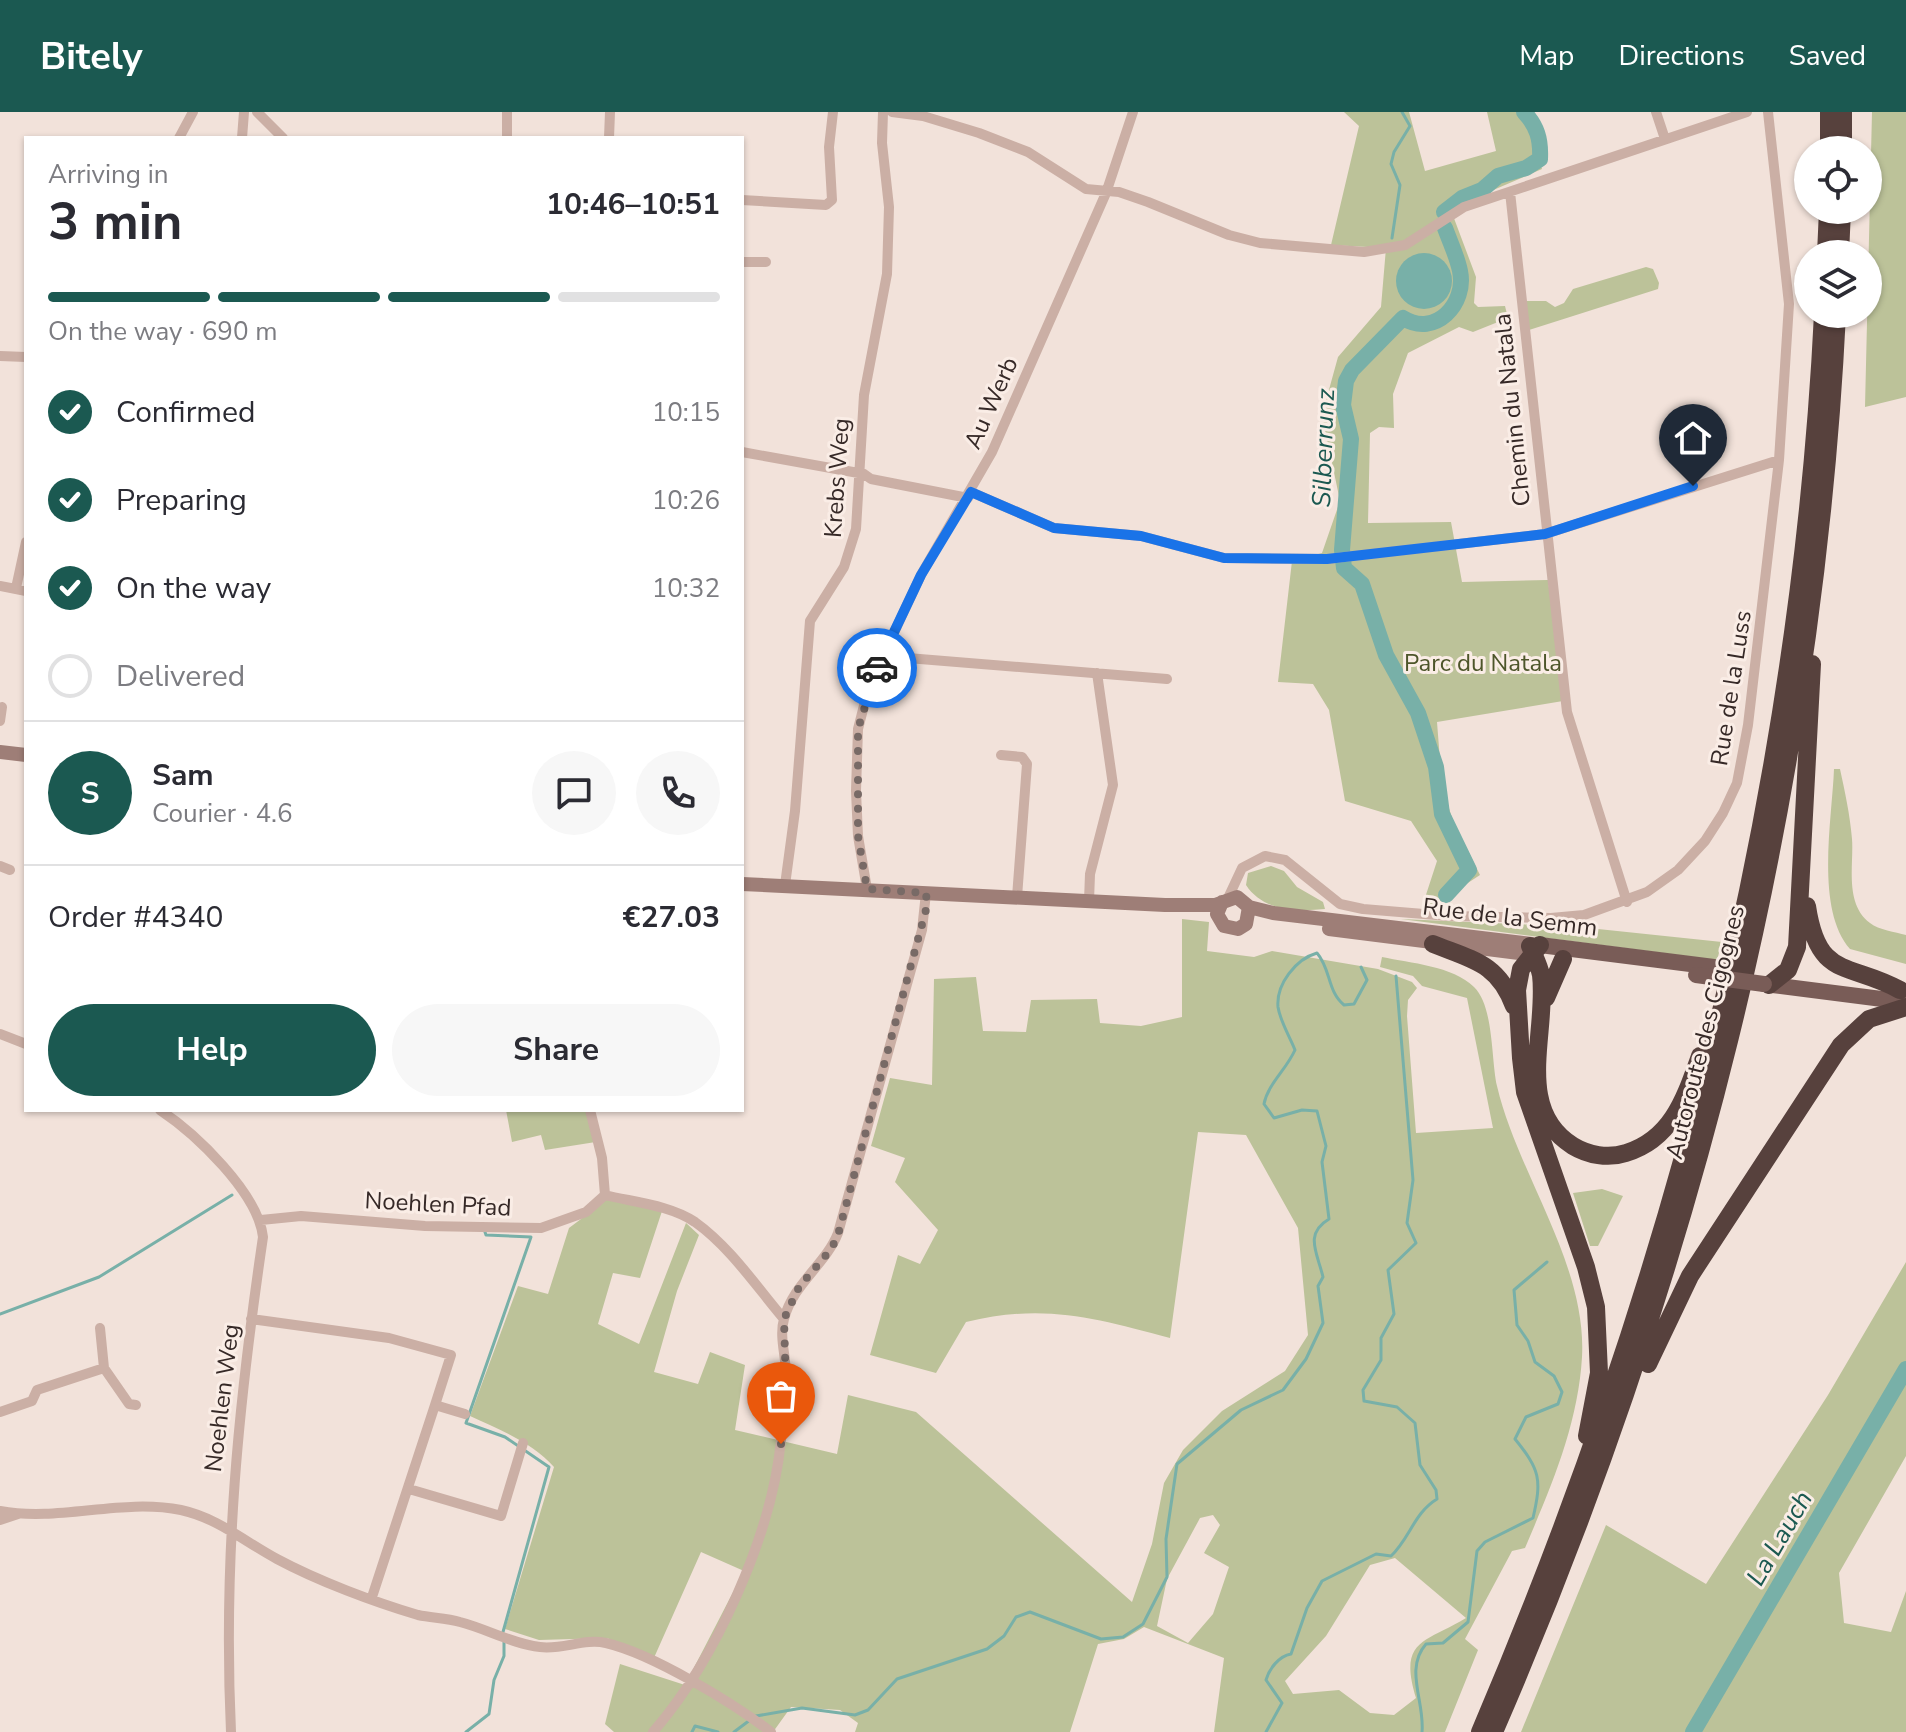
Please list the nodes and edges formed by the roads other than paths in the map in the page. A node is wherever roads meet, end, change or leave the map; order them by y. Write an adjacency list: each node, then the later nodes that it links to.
1 (193, 112): 15 (street)
2 (244, 112): 16 (street)
3 (257, 112): 17 (street)
4 (507, 112): 18 (street)
5 (610, 112): 19 (street)
6 (833, 112): 25 (street)
7 (883, 112): 34 (street, Krebs Weg)
8 (892, 112): 24 (street)
9 (1133, 112): 24 (street, Au Werb)
10 (1656, 112): 22 (street)
11 (1747, 112): 22 (street)
12 (1768, 112): 33 (street, Rue de la Luss)
13 (1829, 112): 20 (highway)
14 (1843, 112): 21 (highway)
15 (180, 136)
16 (242, 136)
17 (281, 136)
18 (507, 136)
19 (609, 136)
20 (1829, 136)
21 (1843, 136)
22 (1665, 139): 23 (street)
23 (1510, 192): 24 (street); 36 (street, Chemin du Natala)
24 (1106, 193): 35 (street, Au Werb)
25 (744, 200)
26 (744, 262): 27 (street)
27 (766, 262)
28 (1822, 328): 63 (highway, Autoroute des Cigognes)
29 (1836, 328): 40 (highway, Autoroute des Cigognes)
30 (0, 356): 31 (street)
31 (24, 357)
32 (744, 452): 34 (street)
33 (1779, 460): 36 (street); 57 (street, Rue de la Luss)
34 (858, 473): 35 (street); 51 (street, Krebs Weg)
35 (970, 495): 36 (street); 41 (street, Au Werb)
36 (1545, 534): 57 (street, Chemin du Natala)
37 (24, 561): 39 (street)
38 (0, 586): 39 (street)
39 (21, 590)
40 (1810, 602): 52 (highway); 78 (highway, Autoroute des Cigognes)
41 (883, 656): 42 (street); 53 (street, Au Werb)
42 (1097, 673): 43 (street); 56 (street)
43 (1167, 679)
44 (2, 707): 45 (street)
45 (0, 721)
46 (0, 752): 47 (main road)
47 (24, 755)
48 (1001, 755): 55 (street)
49 (1237, 878): 57 (street, Rue de la Luss); 58 (street); 59 (street)
50 (744, 884): 51 (main road)
51 (785, 885): 53 (main road)
52 (1803, 888): 64 (highway); 65 (highway)
53 (867, 889): 54 (main road)
54 (926, 893): 55 (main road); 75 (street)
55 (1017, 897): 56 (main road)
56 (1089, 901): 58 (main road)
57 (1627, 902)
58 (1222, 906): 59 (main road); 59 (main road)
59 (1248, 910): 60 (main road, Rue de la Semm); 61 (main road, Rue de la Semm)
60 (1433, 944): 61 (main road, Rue de la Semm); 66 (highway)
61 (1535, 948): 62 (main road, Rue de la Semm); 63 (main road, Rue de la Semm); 66 (highway); 67 (highway)
62 (1563, 959): 64 (main road, Rue de la Semm, bridge); 67 (highway)
63 (1722, 967): 64 (main road, Rue de la Semm); 67 (highway); 84 (highway, Autoroute des Cigognes)
64 (1770, 979): 65 (main road)
65 (1904, 997): 78 (highway)
66 (1518, 1017): 84 (highway)
67 (1540, 1024)
68 (0, 1034): 69 (street)
69 (24, 1043)
70 (162, 1112): 73 (street)
71 (590, 1112): 72 (street)
72 (605, 1195): 73 (street, Noehlen Pfad); 75 (street)
73 (261, 1220): 74 (street, Noehlen Weg)
74 (251, 1319): 80 (street); 89 (street, Noehlen Weg)
75 (784, 1319): 91 (street)
76 (100, 1328): 77 (street)
77 (104, 1368): 79 (street); 81 (street)
78 (1624, 1403): 96 (highway, Autoroute des Cigognes)
79 (136, 1405)
80 (435, 1405): 82 (street); 85 (street)
81 (0, 1412)
82 (465, 1414)
83 (523, 1443): 85 (street)
84 (1579, 1482): 95 (highway, Autoroute des Cigognes)
85 (409, 1489): 90 (street)
86 (0, 1511): 87 (street)
87 (18, 1514): 88 (street); 89 (street)
88 (0, 1520)
89 (229, 1530): 90 (street); 92 (street, Noehlen Weg)
90 (372, 1597): 91 (street)
91 (691, 1682): 93 (street); 94 (street)
92 (231, 1732)
93 (653, 1732)
94 (771, 1732)
95 (1480, 1732)
96 (1494, 1732)

